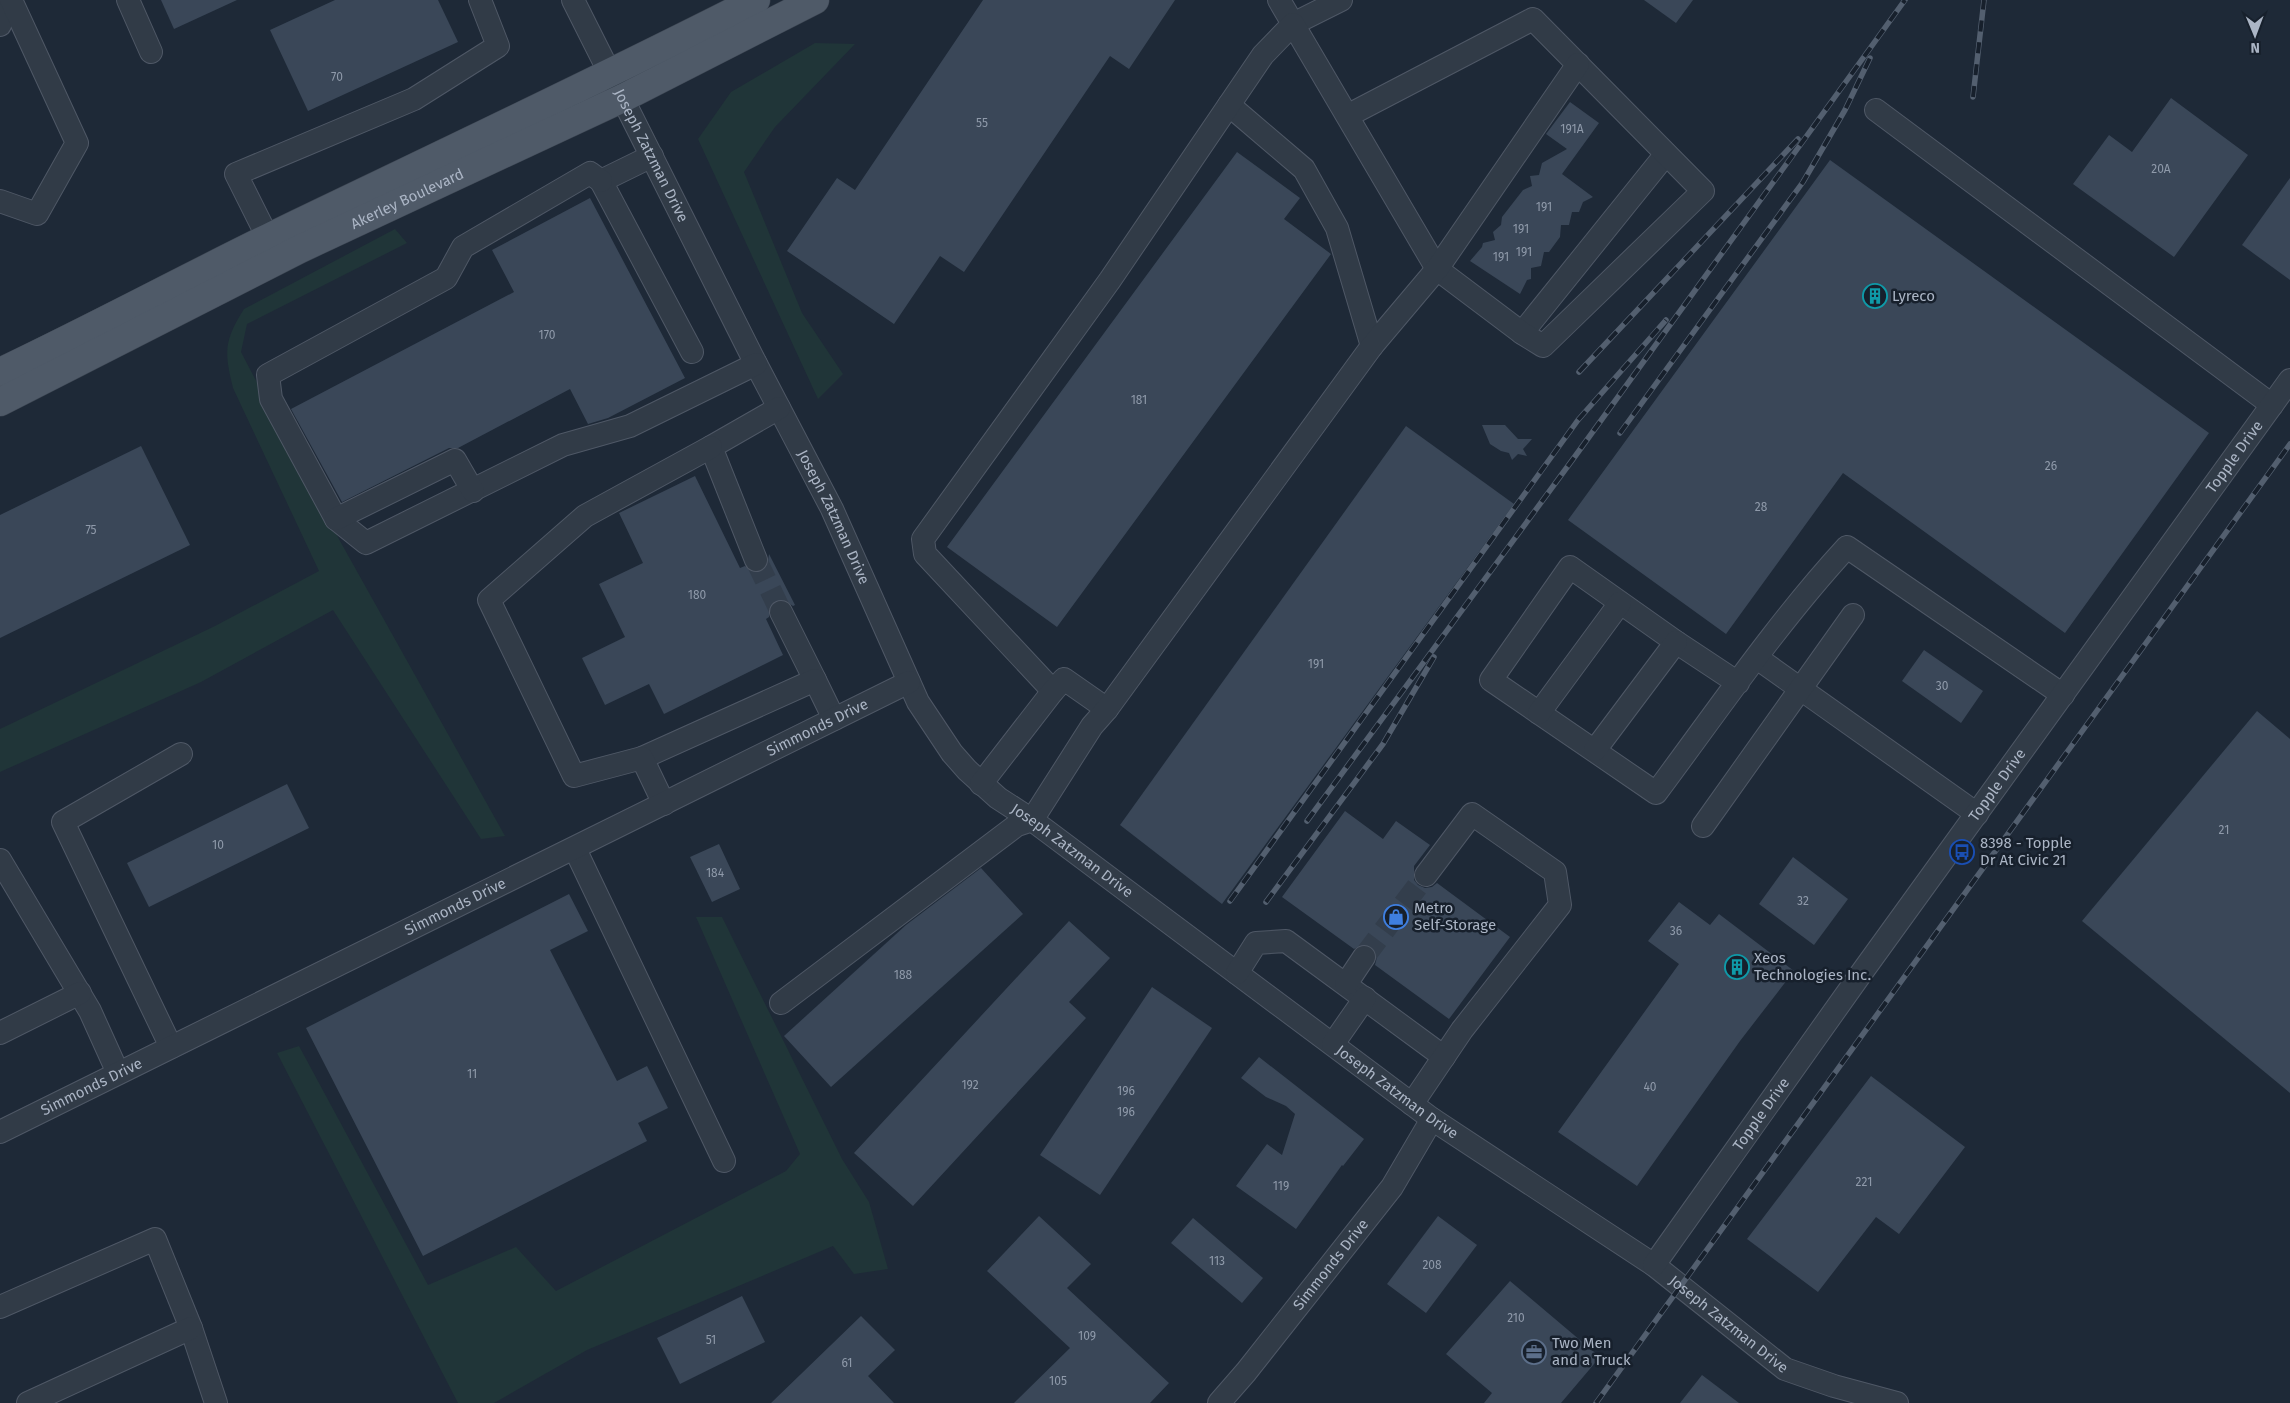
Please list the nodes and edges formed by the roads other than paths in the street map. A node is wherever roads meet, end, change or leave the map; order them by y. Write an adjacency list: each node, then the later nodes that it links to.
1 (10, 0): 10 (street); 20 (street)
2 (128, 0): 11 (street)
3 (480, 0): 21 (street)
4 (573, 0): 13 (street, Joseph Zatzman Drive)
5 (756, 0): 13 (main road, Akerley Boulevard)
6 (815, 0): 13 (main road, Akerley Boulevard)
7 (1279, 0): 9 (street)
8 (1341, 0): 9 (street)
9 (1293, 24): 14 (street); 16 (street)
10 (0, 25)
11 (151, 52)
12 (1578, 64): 16 (street); 17 (street); 22 (street)
13 (617, 86): 18 (street, Joseph Zatzman Drive); 21 (main road, Akerley Boulevard)
14 (1229, 105): 24 (street); 45 (street)
15 (1876, 110): 30 (street)
16 (1347, 116): 22 (street)
17 (1666, 154): 23 (street); 23 (street)
18 (652, 156): 19 (street); 26 (street, Joseph Zatzman Drive)
19 (601, 181): 25 (street); 34 (street)
20 (0, 201)
21 (284, 244): 27 (main road, Akerley Boulevard); 29 (main road, Akerley Boulevard)
22 (1436, 269): 23 (street); 24 (street)
23 (1522, 333)
24 (1372, 346): 47 (street)
25 (692, 352)
26 (756, 364): 31 (street, Joseph Zatzman Drive); 33 (street)
27 (0, 372)
28 (2290, 380): 30 (street, Topple Drive)
29 (0, 402)
30 (2272, 404): 46 (street, Topple Drive)
31 (779, 408): 32 (street); 42 (street, Joseph Zatzman Drive)
32 (712, 447): 35 (street); 52 (street)
33 (473, 491): 34 (street); 34 (street)
34 (336, 519)
35 (756, 560)
36 (1620, 603): 39 (street); 48 (street); 48 (street)
37 (781, 612): 41 (street)
38 (1853, 615): 44 (street)
39 (1676, 642): 43 (street); 50 (street)
40 (1757, 658): 43 (street); 44 (street); 46 (street)
41 (815, 680): 49 (street); 52 (street)
42 (909, 682): 49 (street, Simmonds Drive); 53 (street, Joseph Zatzman Drive)
43 (1738, 683): 50 (street)
44 (1801, 689): 55 (street); 57 (street)
45 (1053, 690): 47 (street); 53 (street)
46 (2063, 695): 55 (street, Topple Drive)
47 (1107, 709): 56 (street)
48 (1539, 713): 50 (street)
49 (834, 719): 54 (street, Simmonds Drive)
50 (1595, 750)
51 (180, 754): 69 (street)
52 (642, 758): 54 (street)
53 (981, 784): 56 (street, Joseph Zatzman Drive)
54 (664, 804): 58 (street, Simmonds Drive)
55 (1977, 814): 76 (street, Topple Drive)
56 (1032, 820): 62 (street, Joseph Zatzman Drive); 66 (street)
57 (1703, 826)
58 (575, 849): 69 (street, Simmonds Drive); 75 (street)
59 (0, 860): 64 (street)
60 (1426, 875): 70 (street)
61 (1364, 957): 63 (street)
62 (1237, 973): 63 (street); 68 (street, Joseph Zatzman Drive)
63 (1346, 984): 65 (street)
64 (80, 993): 67 (street); 71 (street)
65 (1365, 998): 68 (street); 70 (street)
66 (781, 1003)
67 (0, 1033)
68 (1333, 1044): 72 (street, Joseph Zatzman Drive)
69 (171, 1047): 71 (street, Simmonds Drive)
70 (1444, 1057): 72 (street)
71 (118, 1073): 74 (street, Simmonds Drive)
72 (1412, 1104): 73 (street, Joseph Zatzman Drive)
73 (1432, 1119): 76 (street, Joseph Zatzman Drive); 81 (street, Simmonds Drive)
74 (0, 1132)
75 (724, 1161)
76 (1654, 1265): 82 (street, Joseph Zatzman Drive)
77 (0, 1307): 78 (street)
78 (191, 1328): 79 (street); 80 (street)
79 (28, 1403)
80 (216, 1403)
81 (1219, 1403)
82 (1897, 1403)

